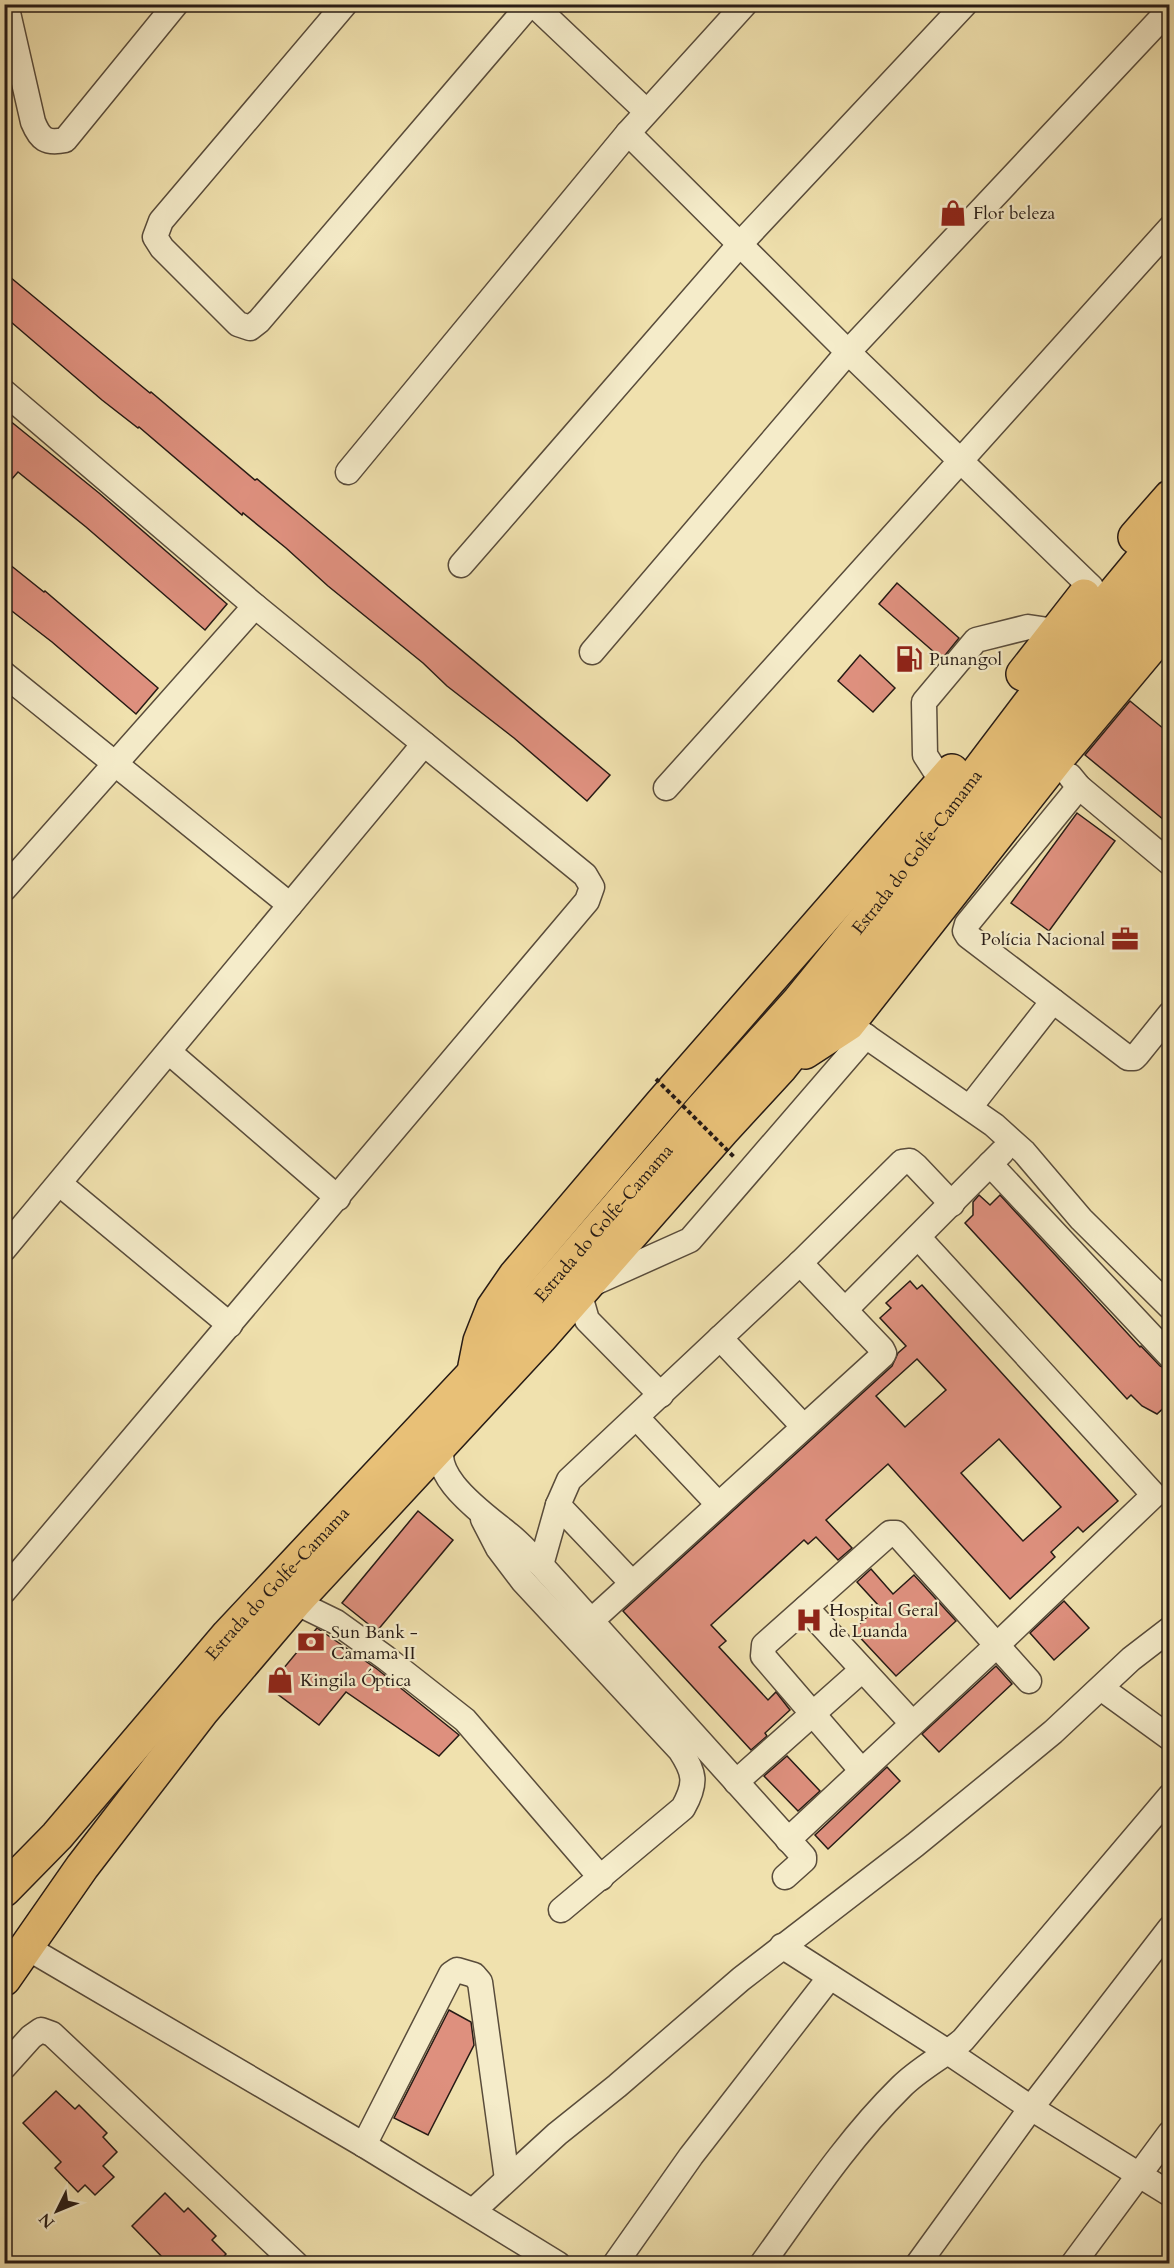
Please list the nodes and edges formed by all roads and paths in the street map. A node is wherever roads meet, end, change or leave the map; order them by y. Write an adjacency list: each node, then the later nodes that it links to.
1 (6, 4): 2 (street)
2 (176, 4)
3 (345, 4): 4 (street)
4 (531, 4): 8 (street)
5 (745, 4): 8 (street)
6 (965, 4): 11 (street)
7 (1170, 9): 12 (street)
8 (646, 111): 9 (street)
9 (628, 133): 11 (street); 15 (street)
10 (1170, 228): 14 (street)
11 (740, 244): 12 (street); 18 (street)
12 (848, 352): 14 (street); 24 (street)
13 (4, 392): 21 (street)
14 (960, 459): 20 (street); 31 (street)
15 (348, 472)
16 (1170, 497): 20 (highway)
17 (1170, 526): 59 (highway, Estrada do Golfe-Camama)
18 (461, 566)
19 (1170, 575): 39 (highway, Estrada do Golfe-Camama)
20 (1091, 587): 23 (highway)
21 (255, 606): 26 (street); 28 (street)
22 (1170, 624): 27 (highway)
23 (1055, 631): 29 (highway); 29 (street)
24 (592, 652)
25 (4, 674): 28 (street)
26 (424, 744): 34 (street); 46 (street)
27 (1057, 759): 30 (street); 37 (highway)
28 (115, 763): 33 (street); 34 (street)
29 (943, 783): 59 (highway)
30 (1078, 787): 32 (street); 35 (street)
31 (666, 788)
32 (1170, 863)
33 (4, 889)
34 (290, 905): 38 (street)
35 (1053, 1001): 36 (street); 41 (street)
36 (1170, 1014)
37 (857, 1030): 39 (highway); 41 (street); 51 (street)
38 (169, 1052): 45 (street); 46 (street)
39 (781, 1068): 51 (highway, Estrada do Golfe-Camama)
40 (656, 1079): 43 (path, bridge)
41 (970, 1107): 42 (street)
42 (1012, 1142): 44 (street); 52 (street)
43 (735, 1158)
44 (990, 1164): 47 (street); 58 (street)
45 (60, 1184): 49 (street); 54 (street)
46 (338, 1197): 54 (street)
47 (952, 1203): 48 (street); 50 (street)
48 (918, 1237): 53 (street); 66 (street)
49 (4, 1249)
50 (800, 1263): 53 (street); 57 (street)
51 (584, 1288): 55 (street); 56 (highway, Estrada do Golfe-Camama)
52 (1170, 1307)
53 (845, 1310): 62 (street)
54 (230, 1326): 72 (street)
55 (595, 1328): 56 (street); 60 (street)
56 (540, 1338): 63 (highway, Estrada do Golfe-Camama)
57 (720, 1338): 60 (street); 62 (street)
58 (1170, 1356)
59 (474, 1373): 90 (highway, Estrada do Golfe-Camama)
60 (660, 1395): 61 (street)
61 (637, 1418): 67 (street); 68 (street)
62 (803, 1426): 67 (street)
63 (452, 1431): 64 (highway, Estrada do Golfe-Camama); 65 (street)
64 (401, 1486): 65 (street); 73 (highway, Estrada do Golfe-Camama)
65 (454, 1487): 69 (street)
66 (1162, 1489): 77 (street)
67 (718, 1504): 71 (street)
68 (558, 1505): 70 (street); 71 (street)
69 (479, 1511): 70 (street); 89 (street)
70 (541, 1564): 75 (street)
71 (633, 1583): 75 (street)
72 (4, 1591)
73 (295, 1602): 89 (street); 94 (highway, Estrada do Golfe-Camama)
74 (806, 1608): 77 (street); 78 (street); 81 (street)
75 (591, 1621): 85 (street)
76 (1170, 1629): 80 (street)
77 (996, 1646): 79 (street); 82 (street)
78 (862, 1670): 81 (street); 82 (street)
79 (1029, 1681)
80 (1101, 1688): 83 (street); 93 (street)
81 (812, 1713): 84 (street); 85 (street)
82 (912, 1723): 84 (street)
83 (1170, 1738)
84 (862, 1771): 87 (street)
85 (736, 1782): 87 (street)
86 (1170, 1796): 97 (street)
87 (788, 1840): 88 (street)
88 (785, 1877)
89 (601, 1878): 91 (street)
90 (4, 1890)
91 (561, 1910)
92 (1170, 1928): 99 (street)
93 (782, 1946): 95 (street); 103 (street)
94 (26, 1947): 96 (highway, Estrada do Golfe-Camama); 101 (street)
95 (830, 1977): 97 (street); 108 (street)
96 (4, 1979)
97 (948, 2052): 99 (street); 109 (street)
98 (4, 2067): 106 (street)
99 (1031, 2108): 102 (street); 110 (street)
100 (1170, 2133): 102 (street)
101 (364, 2145): 103 (street); 105 (street)
102 (1139, 2176): 104 (street); 111 (street)
103 (507, 2179): 105 (street)
104 (1170, 2194)
105 (473, 2211): 107 (street)
106 (296, 2264)
107 (558, 2264)
108 (615, 2264)
109 (762, 2264)
110 (918, 2264)
111 (1073, 2264)

